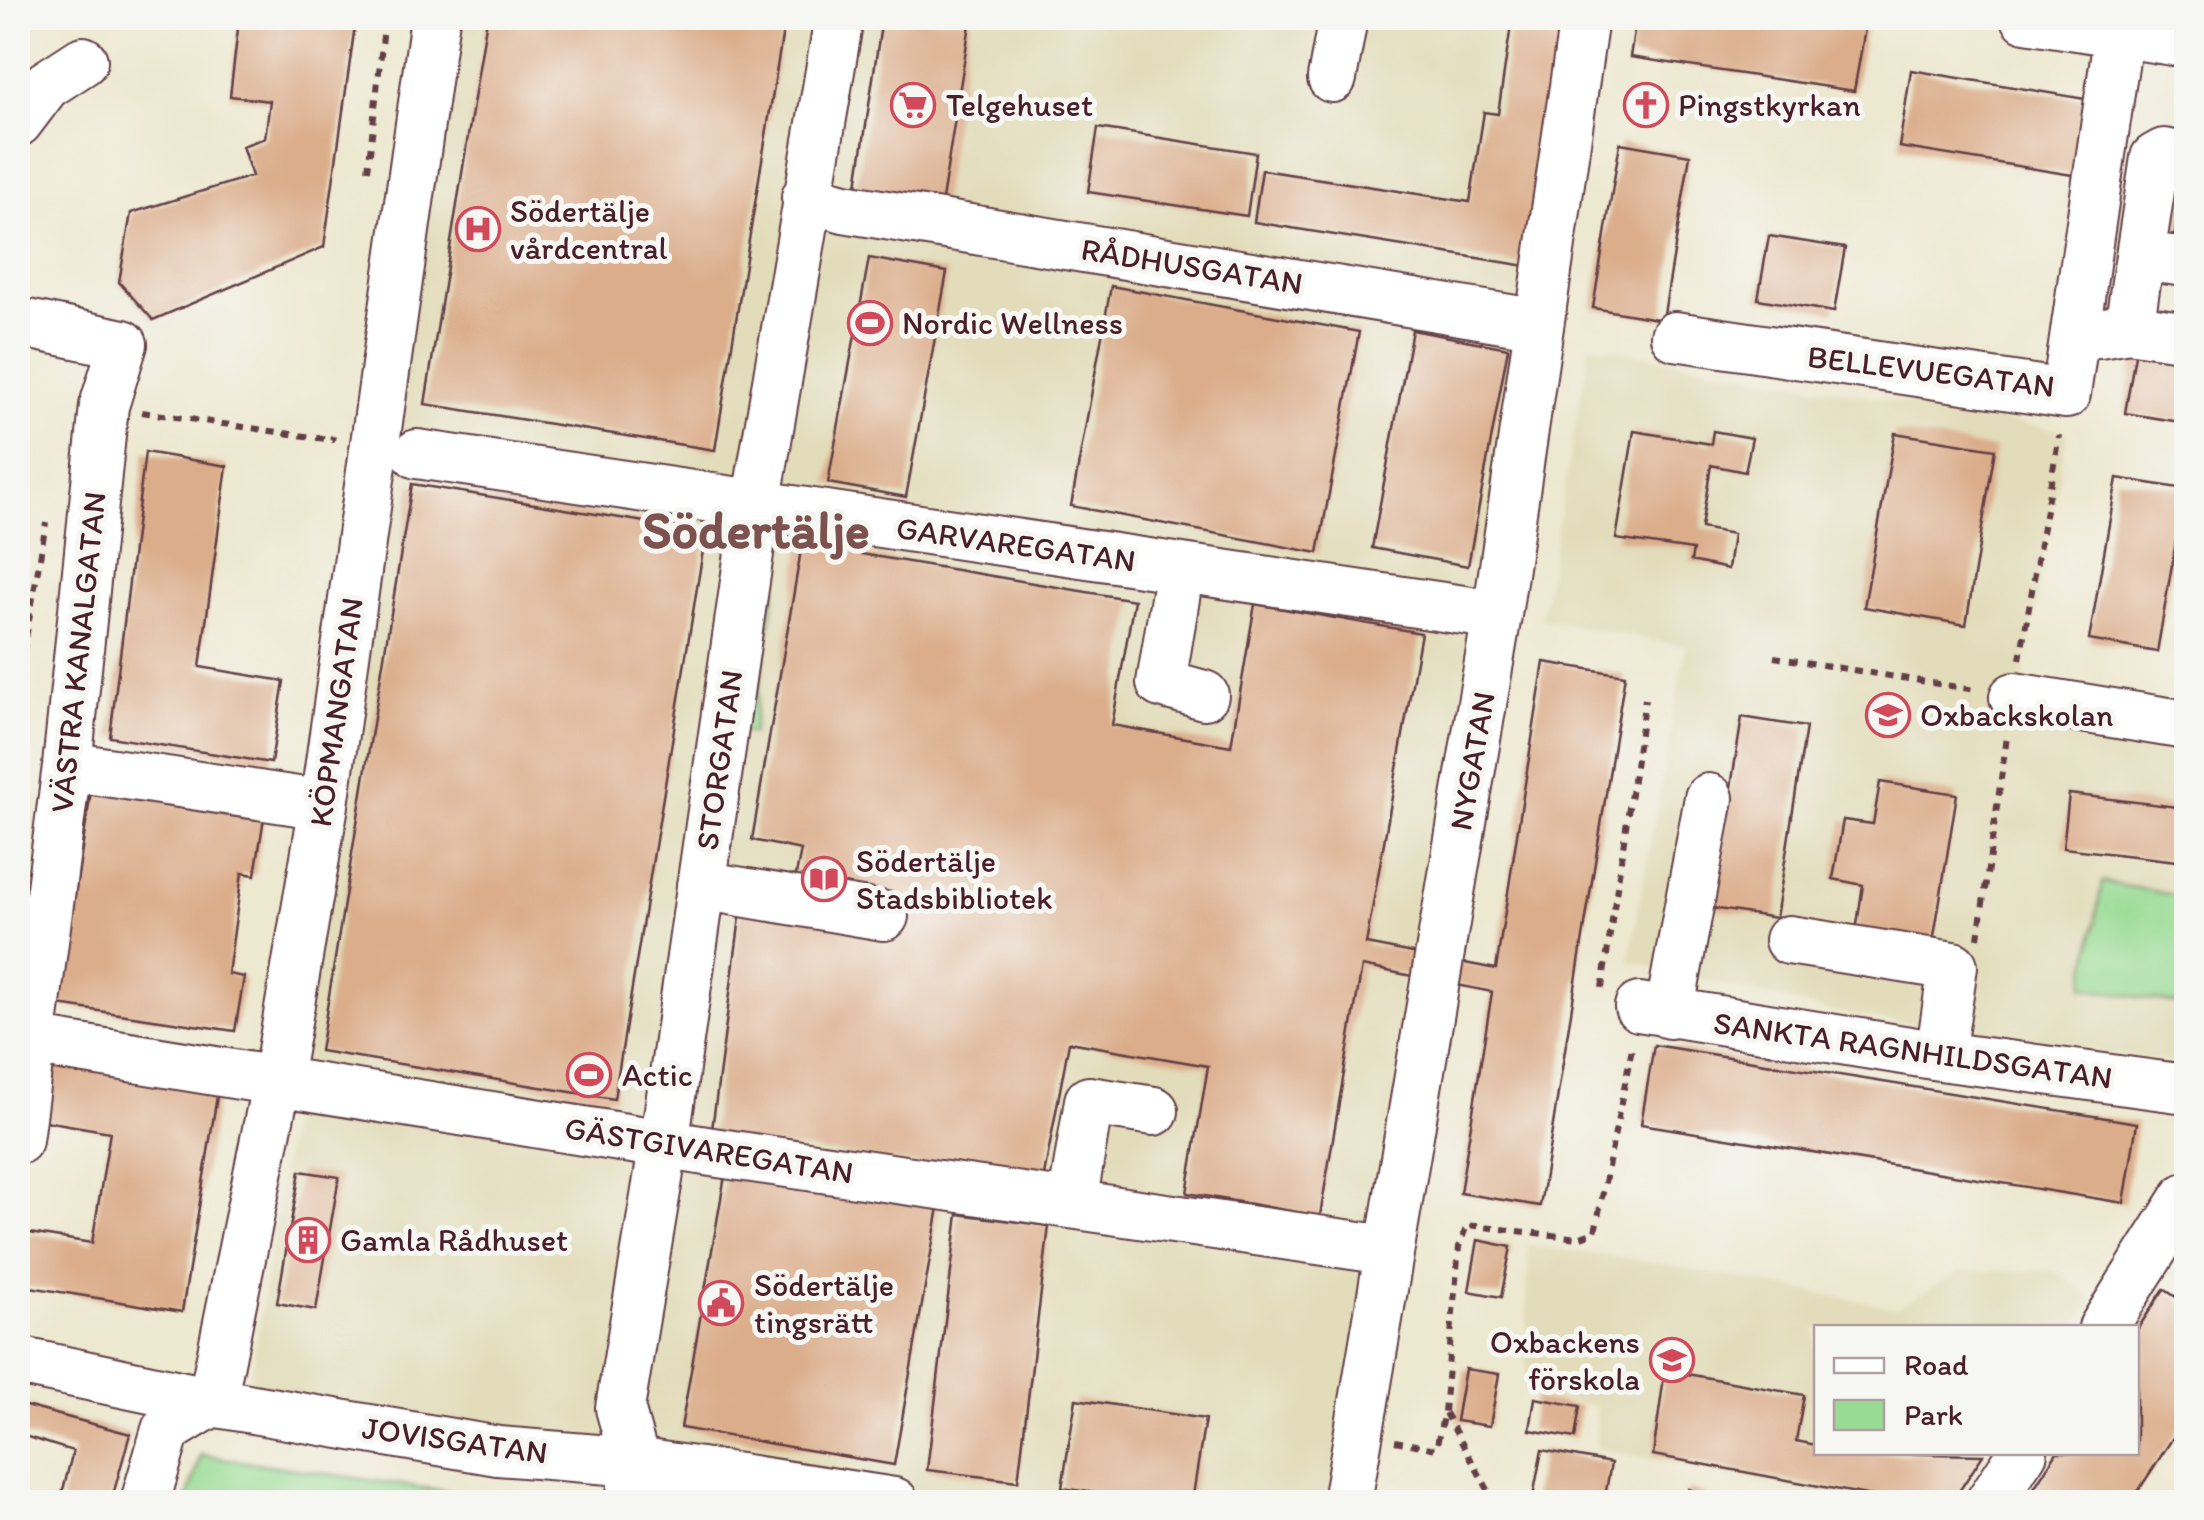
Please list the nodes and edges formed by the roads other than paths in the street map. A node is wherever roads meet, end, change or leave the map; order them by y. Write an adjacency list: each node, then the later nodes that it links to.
1 (434, 18): 30 (street, KÖPMANGATAN)
2 (839, 18): 12 (street, STORGATAN)
3 (1343, 18): 9 (street)
4 (1584, 18): 16 (street, NYGATAN)
5 (2035, 18): 6 (street)
6 (2119, 32): 7 (street); 19 (street, BELLEVUEGATAN)
7 (2186, 43)
8 (83, 62): 10 (street)
9 (1332, 78)
10 (18, 122)
11 (2186, 157): 13 (street)
12 (825, 202): 16 (street, RÅDHUSGATAN); 22 (street, STORGATAN)
13 (2140, 256): 14 (street); 17 (street)
14 (2186, 262)
15 (18, 322): 28 (street, VÄSTRA KANALGATAN)
16 (1539, 324): 24 (street, NYGATAN)
17 (2128, 328): 19 (street); 20 (street)
18 (1675, 336): 19 (street, BELLEVUEGATAN)
19 (2076, 337)
20 (2186, 337)
21 (417, 454): 22 (street, GARVAREGATAN)
22 (756, 505): 23 (street, GARVAREGATAN); 31 (street, STORGATAN)
23 (1180, 568): 24 (street, GARVAREGATAN); 25 (street)
24 (1497, 615): 43 (street, NYGATAN)
25 (1204, 695)
26 (2014, 696): 27 (street)
27 (2186, 726)
28 (67, 766): 30 (street); 34 (street, VÄSTRA KANALGATAN)
29 (1709, 798): 35 (street, SANKTA RAGNHILDSGATAN)
30 (324, 804): 36 (street, KÖPMANGATAN)
31 (701, 885): 32 (street); 40 (street, STORGATAN)
32 (884, 916)
33 (1789, 940): 35 (street)
34 (32, 1041): 36 (street, GÄSTGIVAREGATAN); 39 (street, VÄSTRA KANALGATAN)
35 (1940, 1056): 37 (street, SANKTA RAGNHILDSGATAN)
36 (277, 1080): 40 (street, GÄSTGIVAREGATAN); 46 (street, KÖPMANGATAN)
37 (2186, 1089)
38 (1154, 1111): 42 (street)
39 (18, 1140)
40 (664, 1144): 42 (street, GÄSTGIVAREGATAN); 48 (street, STORGATAN)
41 (2186, 1197): 44 (street)
42 (1072, 1204): 43 (street, GÄSTGIVAREGATAN)
43 (1387, 1250): 51 (street, NYGATAN)
44 (2105, 1325)
45 (18, 1361): 46 (street, JOVISGATAN)
46 (212, 1402): 48 (street, JOVISGATAN); 49 (street)
47 (2020, 1455): 52 (street)
48 (633, 1482): 50 (street, JOVISGATAN)
49 (145, 1502)
50 (894, 1502)
51 (1347, 1502)
52 (1990, 1502)

